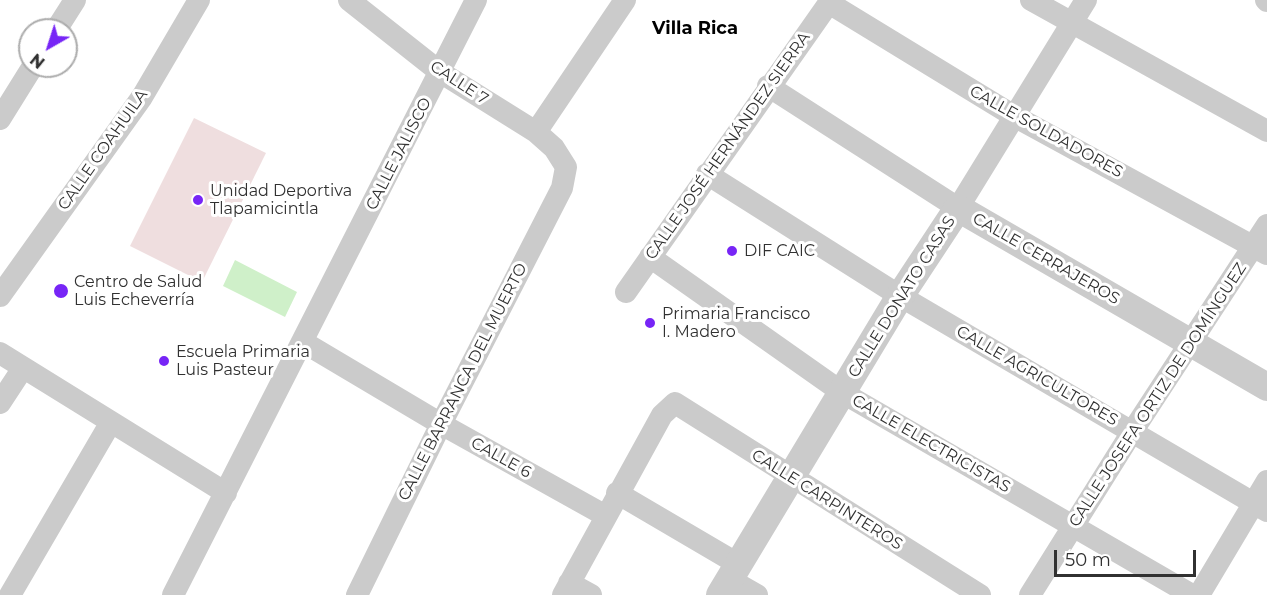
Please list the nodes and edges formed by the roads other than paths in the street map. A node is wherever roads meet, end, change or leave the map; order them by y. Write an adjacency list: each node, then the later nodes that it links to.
1 (75, 0): 9 (street)
2 (199, 0): 25 (street, CALLE COAHUILA)
3 (349, 0): 11 (street, CALLE 7)
4 (476, 0): 11 (street, CALLE JALISCO)
5 (625, 0): 17 (street)
6 (1031, 0): 10 (street)
7 (1086, 0): 10 (street, CALLE DONATO CASAS)
8 (830, 2): 13 (street, CALLE JOSÉ HERNÁNDEZ SIERRA); 14 (street, CALLE SOLDADORES)
9 (64, 18)
10 (1072, 25): 14 (street, CALLE DONATO CASAS); 16 (street)
11 (440, 72): 17 (street, CALLE 7); 27 (street, CALLE JALISCO)
12 (26, 78): 15 (street)
13 (768, 86): 19 (street, CALLE JOSÉ HERNÁNDEZ SIERRA); 20 (street, CALLE CERRAJEROS)
14 (1014, 117): 20 (street, CALLE DONATO CASAS); 22 (street, CALLE SOLDADORES)
15 (0, 119)
16 (1267, 131)
17 (536, 132): 18 (street, CALLE 7)
18 (566, 167): 35 (street, CALLE BARRANCA DEL MUERTO)
19 (706, 174): 23 (street, CALLE JOSÉ HERNÁNDEZ SIERRA); 26 (street, CALLE AGRICULTORES)
20 (958, 208): 26 (street, CALLE DONATO CASAS); 28 (street, CALLE CERRAJEROS)
21 (1267, 225): 22 (street, CALLE JOSEFA ORTIZ DE DOMÍNGUEZ)
22 (1260, 250): 28 (street, CALLE JOSEFA ORTIZ DE DOMÍNGUEZ)
23 (650, 257): 24 (street, CALLE JOSÉ HERNÁNDEZ SIERRA); 32 (street, CALLE ELECTRICISTAS)
24 (626, 292)
25 (0, 296)
26 (900, 296): 32 (street, CALLE DONATO CASAS); 36 (street, CALLE AGRICULTORES)
27 (303, 342): 35 (street, CALLE 6); 40 (street, CALLE JALISCO)
28 (1191, 342): 31 (street, CALLE CERRAJEROS); 36 (street, CALLE JOSEFA ORTIZ DE DOMÍNGUEZ)
29 (0, 353): 30 (street)
30 (23, 368): 33 (street); 34 (street)
31 (1267, 387)
32 (843, 393): 37 (street, CALLE DONATO CASAS); 43 (street, CALLE ELECTRICISTAS)
33 (0, 403)
34 (111, 422): 40 (street); 47 (street)
35 (441, 424): 42 (street, CALLE 6); 49 (street, CALLE BARRANCA DEL MUERTO)
36 (1132, 432): 41 (street, CALLE AGRICULTORES); 43 (street, CALLE JOSEFA ORTIZ DE DOMÍNGUEZ)
37 (789, 477): 39 (street, CALLE CARPINTEROS); 44 (street, CALLE DONATO CASAS); 52 (street, CALLE CARPINTEROS)
38 (1267, 481): 41 (street)
39 (617, 493): 42 (street); 44 (street)
40 (226, 494): 48 (street, CALLE JALISCO)
41 (1260, 507): 55 (street)
42 (606, 516): 45 (street)
43 (1074, 525): 53 (street, CALLE JOSEFA ORTIZ DE DOMÍNGUEZ); 54 (street, CALLE ELECTRICISTAS)
44 (729, 579): 51 (street)
45 (566, 589): 50 (street)
46 (0, 590): 47 (street)
47 (10, 595)
48 (173, 595)
49 (357, 595)
50 (591, 595)
51 (757, 595)
52 (980, 595)
53 (1030, 595)
54 (1192, 595)
55 (1199, 595)

